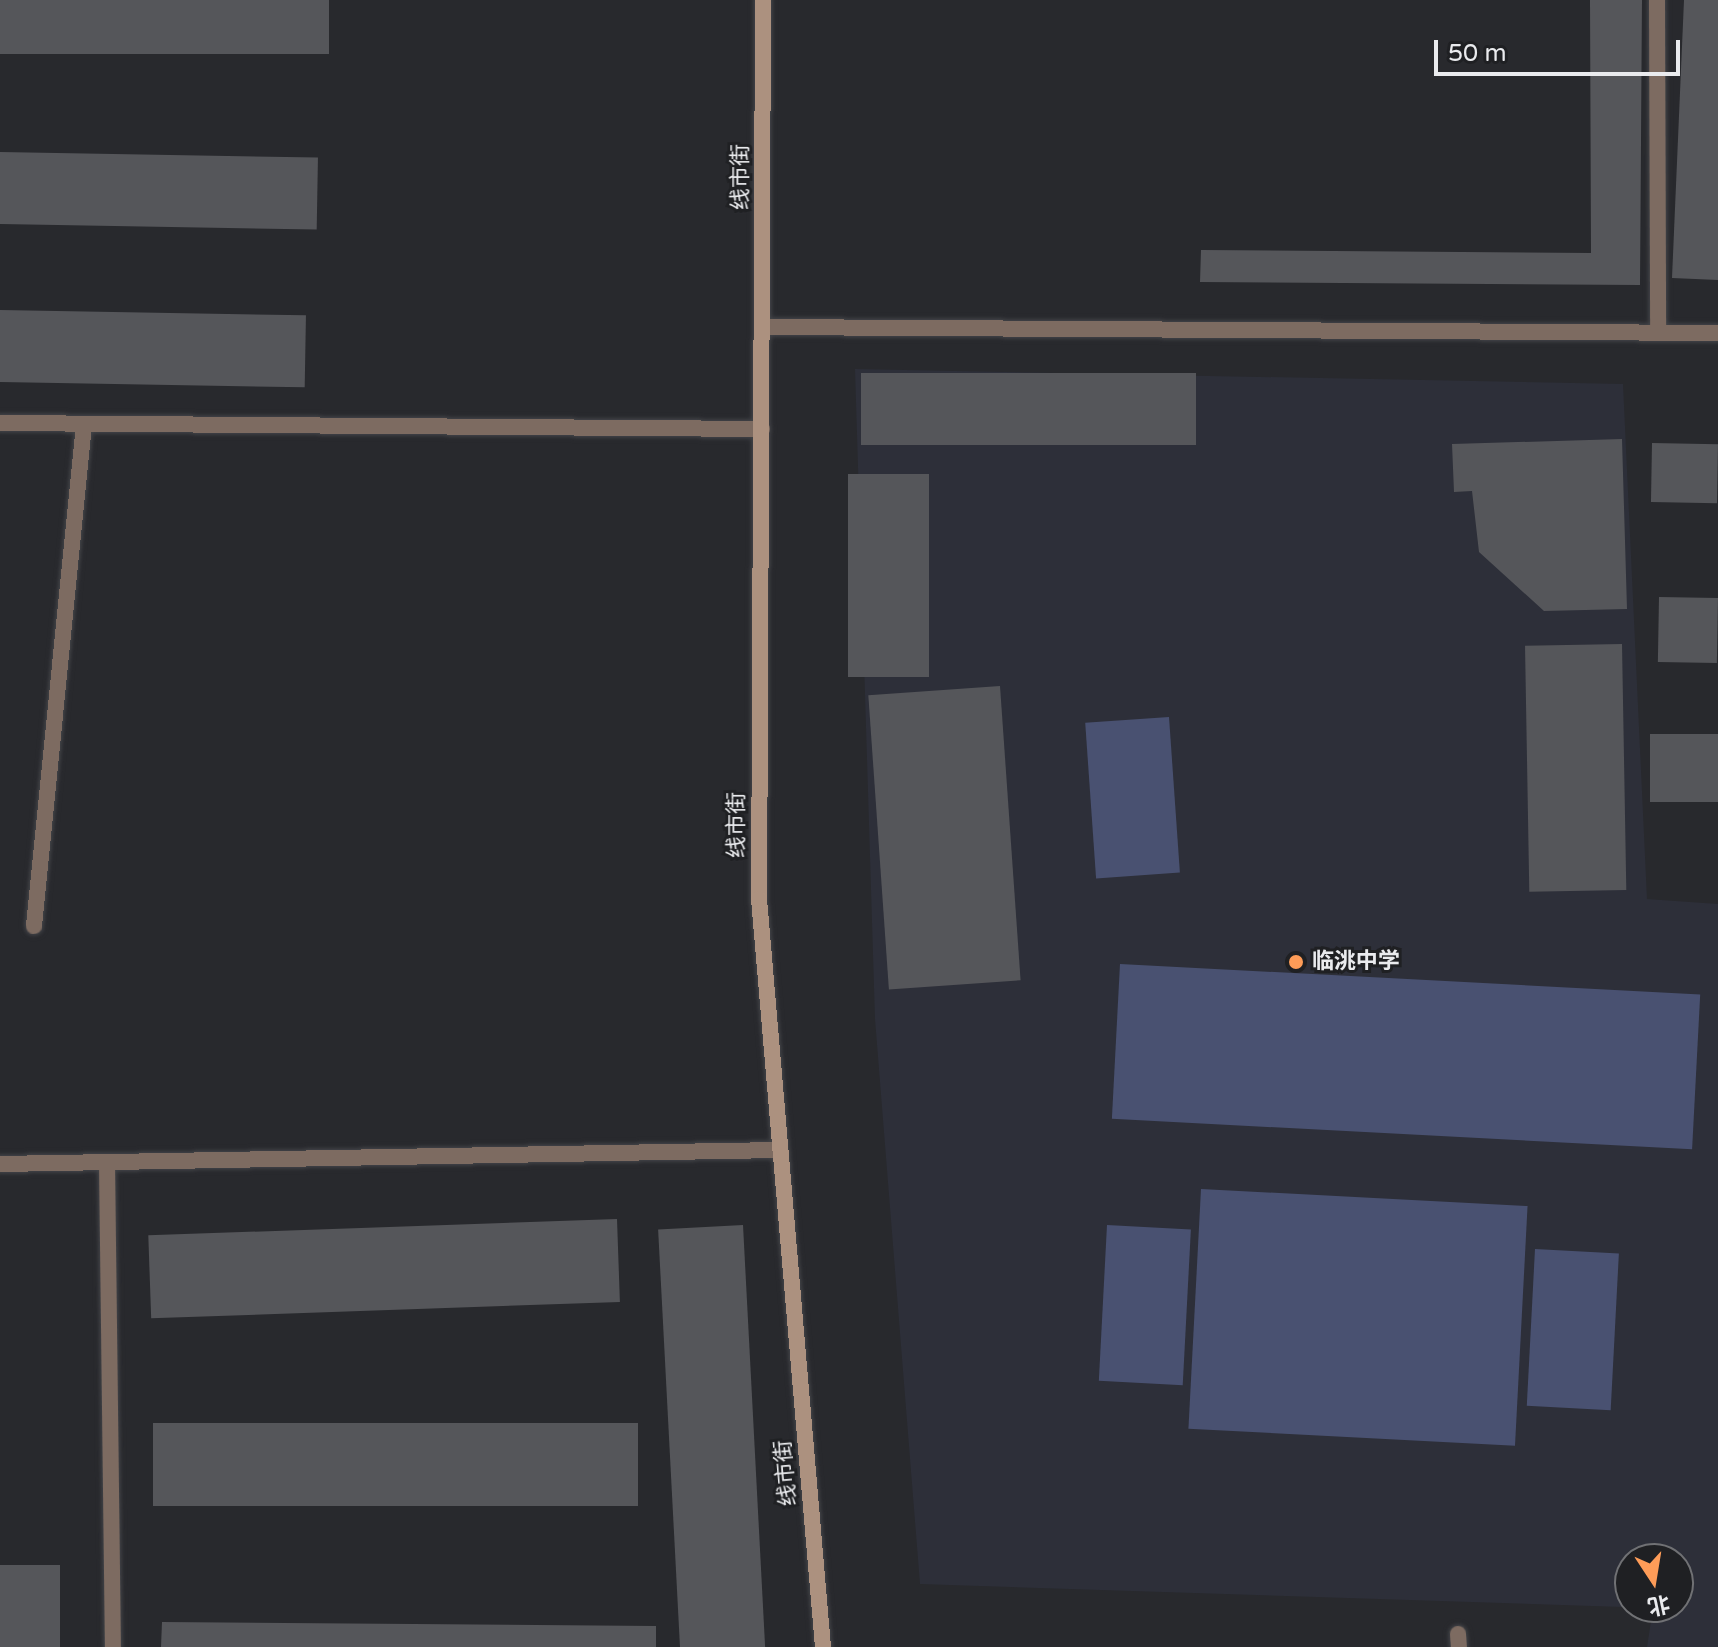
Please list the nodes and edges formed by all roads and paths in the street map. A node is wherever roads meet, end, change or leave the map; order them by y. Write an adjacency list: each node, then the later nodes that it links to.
1 (763, 0): 3 (main road, 线市街)
2 (1657, 0): 4 (street)
3 (763, 327): 4 (street); 8 (main road, 线市街)
4 (1658, 332): 5 (street)
5 (1718, 333)
6 (0, 423): 7 (street)
7 (84, 424): 8 (street); 9 (street)
8 (762, 429): 10 (main road, 线市街)
9 (34, 926)
10 (780, 1150): 11 (street); 14 (main road, 线市街)
11 (107, 1162): 12 (street); 13 (street)
12 (0, 1164)
13 (113, 1647)
14 (823, 1647)

